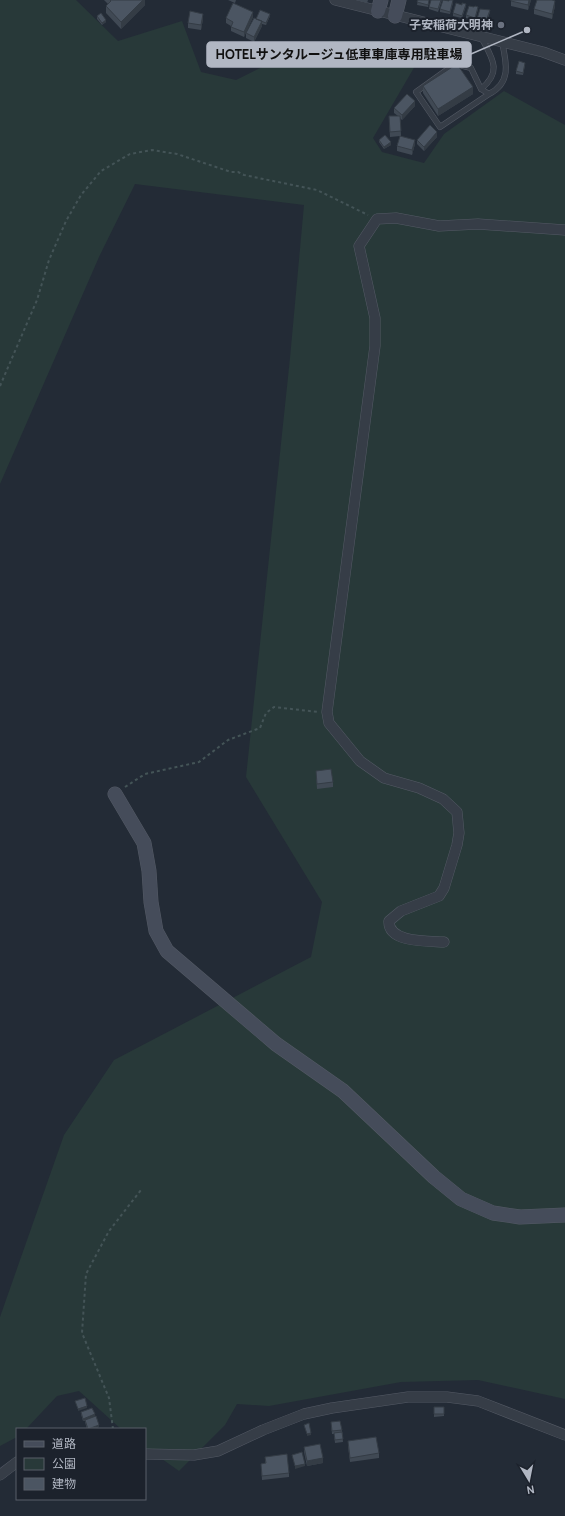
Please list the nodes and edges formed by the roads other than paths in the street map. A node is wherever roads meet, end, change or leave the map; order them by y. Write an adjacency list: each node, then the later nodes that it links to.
1 (335, 0): 3 (street)
2 (399, 0): 4 (street)
3 (380, 6): 4 (street)
4 (395, 16): 5 (street)
5 (481, 37): 6 (street); 8 (lane)
6 (502, 42): 7 (street); 9 (lane)
7 (565, 60)
8 (481, 89): 9 (lane); 9 (lane)
9 (489, 94)
10 (565, 230): 12 (street)
11 (115, 794): 13 (street)
12 (444, 942)
13 (565, 1215)
14 (565, 1435): 15 (street)
15 (146, 1454)
16 (16, 1463): 17 (street)
17 (0, 1475)

